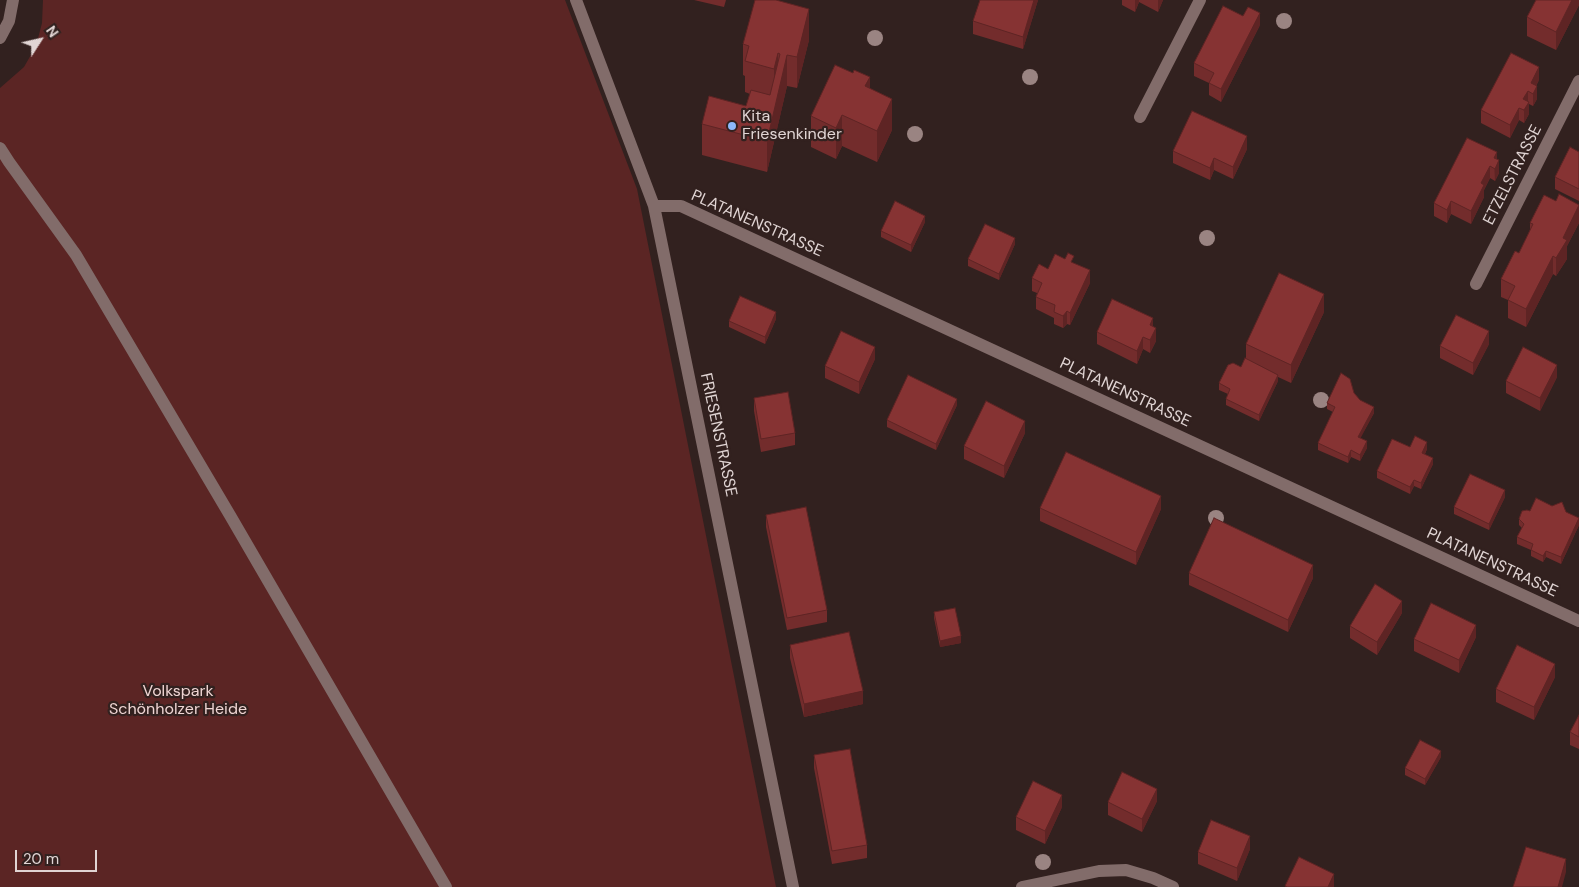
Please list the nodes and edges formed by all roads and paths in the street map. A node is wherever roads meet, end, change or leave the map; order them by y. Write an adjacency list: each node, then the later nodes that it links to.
1 (13, 0): 4 (street)
2 (576, 0): 8 (street, FRIESENSTRASSE)
3 (1200, 0): 6 (street)
4 (0, 38)
5 (1579, 81): 9 (street, ETZELSTRASSE)
6 (1140, 117)
7 (0, 148): 11 (street)
8 (654, 206): 10 (street, PLATANENSTRASSE); 12 (street, FRIESENSTRASSE)
9 (1476, 284)
10 (1579, 620)
11 (446, 887)
12 (793, 887)
13 (1022, 887): 14 (street)
14 (1173, 887)

